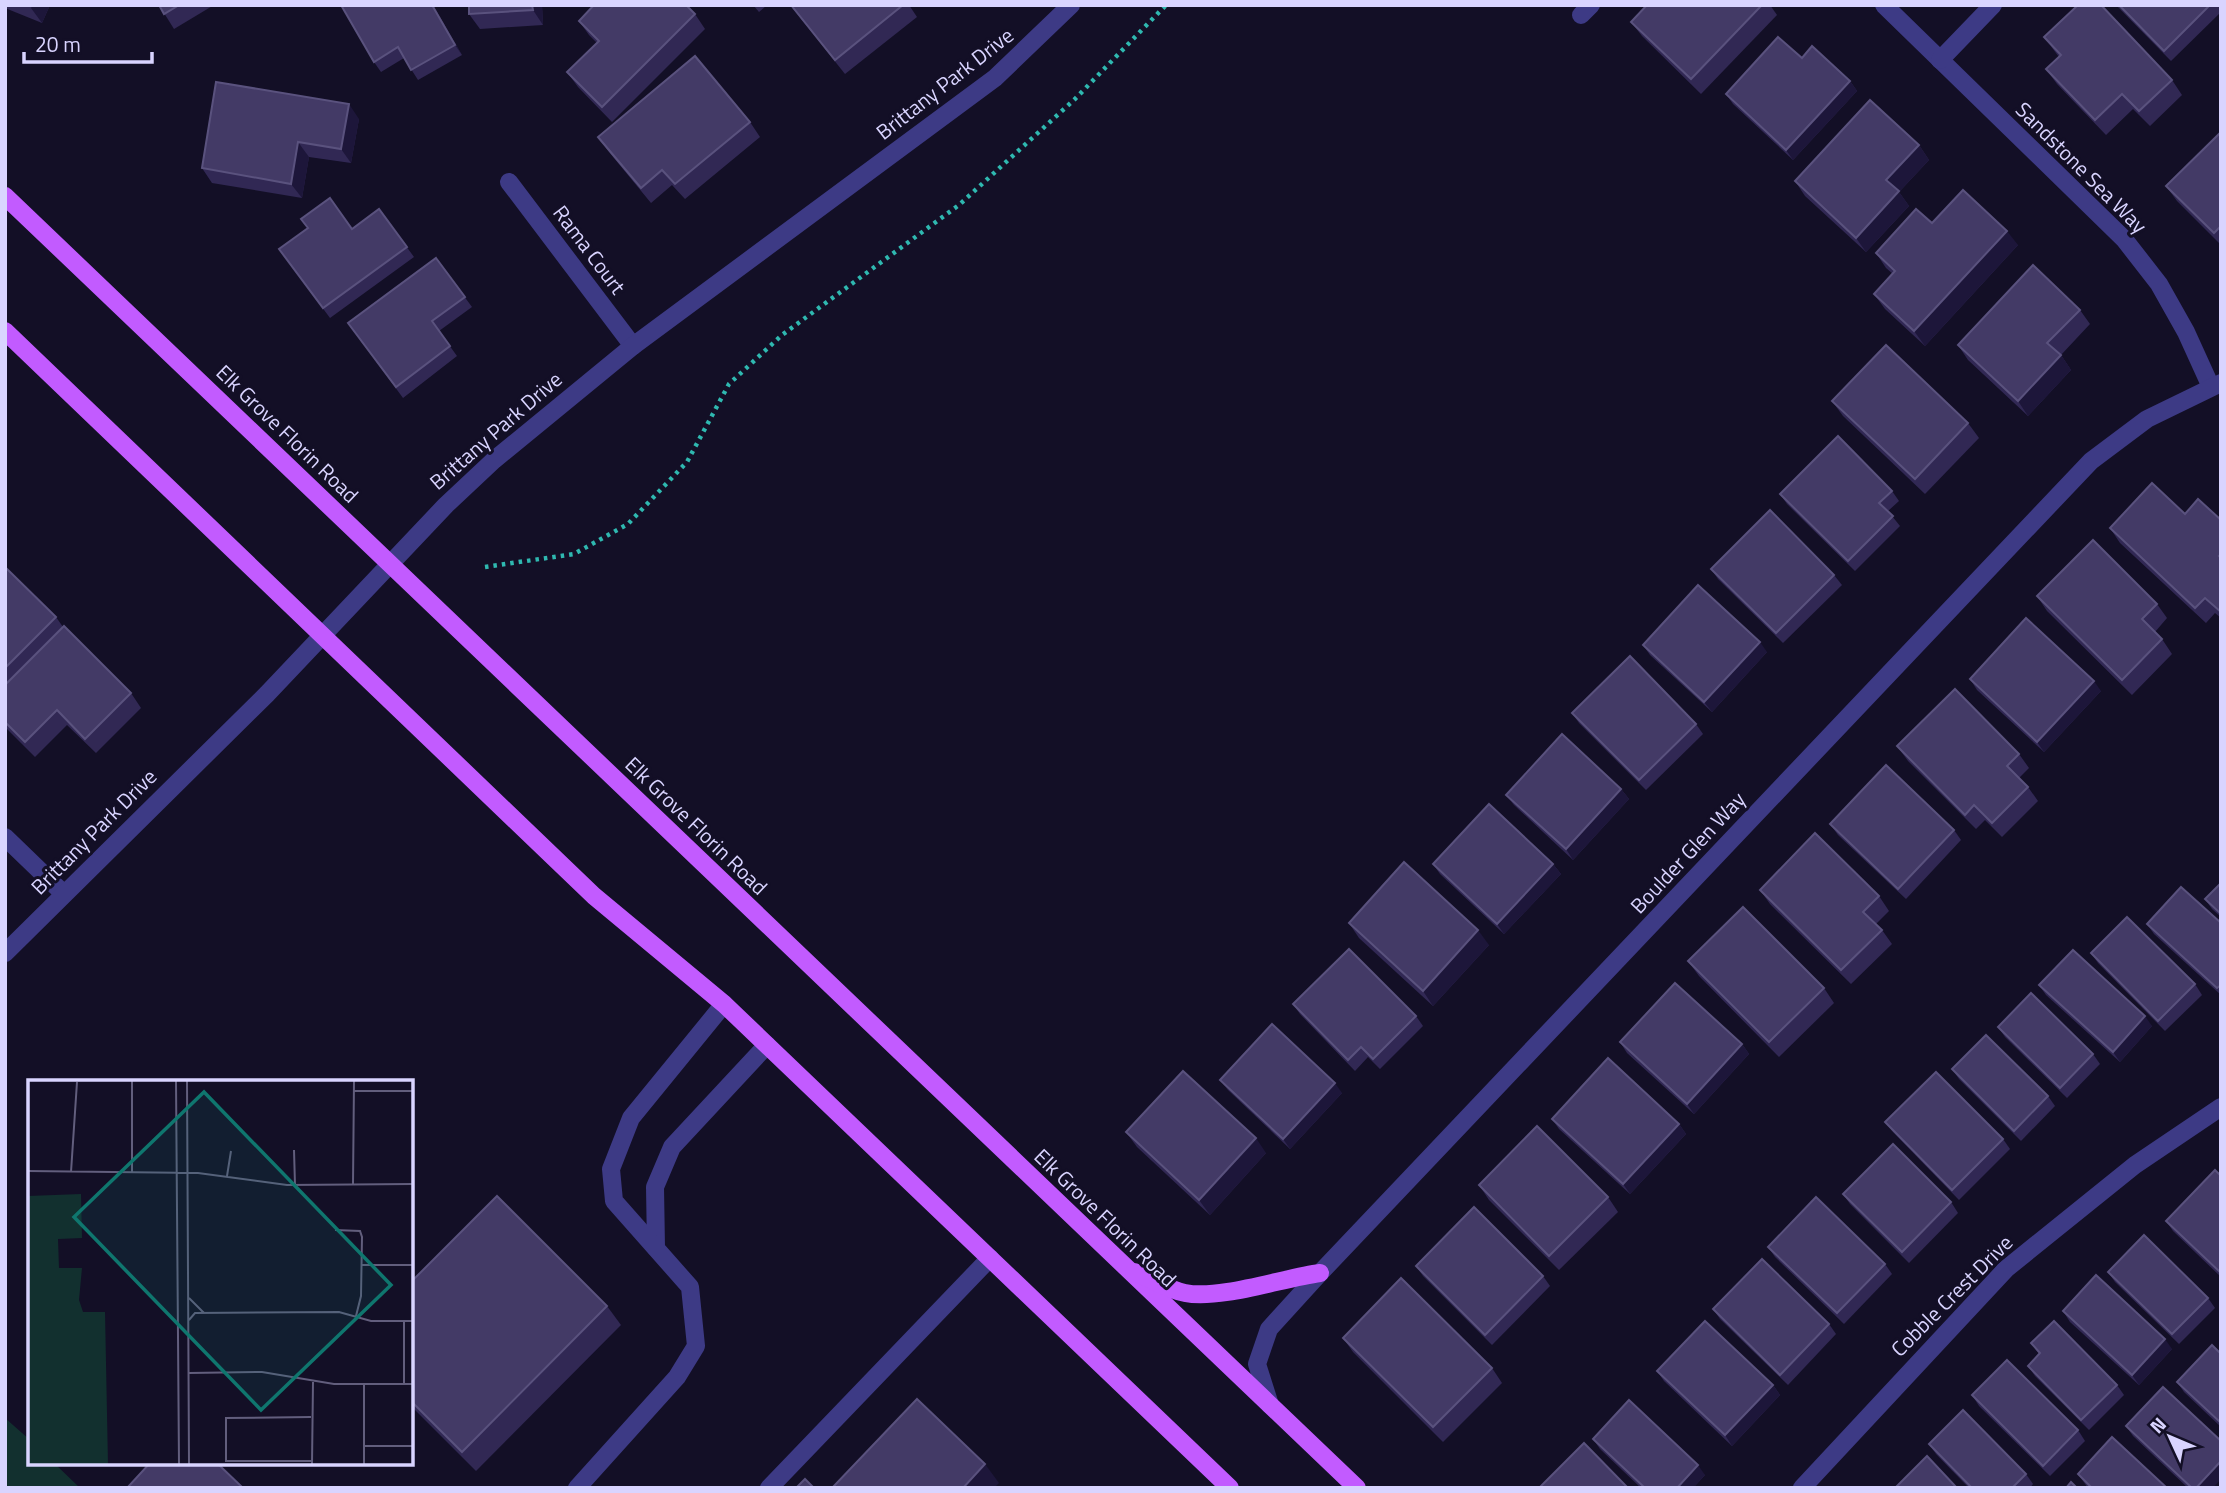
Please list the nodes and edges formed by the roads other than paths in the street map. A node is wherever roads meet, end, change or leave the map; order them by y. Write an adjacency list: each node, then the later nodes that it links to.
1 (1071, 5): 8 (street, Brittany Park Drive)
2 (1884, 5): 4 (street, Sandstone Sea Way)
3 (1993, 5): 4 (street)
4 (1940, 60): 9 (street, Sandstone Sea Way)
5 (509, 182): 8 (street, Rama Court)
6 (5, 196): 10 (main road, Elk Grove Florin Road)
7 (5, 331): 11 (main road)
8 (633, 346): 10 (street, Brittany Park Drive)
9 (2216, 385): 21 (street, Boulder Glen Way)
10 (390, 566): 11 (street, Brittany Park Drive); 20 (main road, Elk Grove Florin Road)
11 (323, 637): 13 (street, Brittany Park Drive); 15 (main road)
12 (5, 837): 13 (street)
13 (64, 894): 14 (street, Brittany Park Drive)
14 (5, 953)
15 (724, 1004): 16 (main road); 18 (street)
16 (767, 1045): 18 (street); 19 (main road)
17 (2221, 1107): 27 (street, Cobble Crest Drive)
18 (656, 1248): 23 (street)
19 (990, 1258): 24 (street); 25 (main road)
20 (1122, 1266): 21 (main road); 22 (main road, Elk Grove Florin Road)
21 (1320, 1273): 22 (street, Boulder Glen Way)
22 (1270, 1405): 26 (main road, Elk Grove Florin Road)
23 (577, 1488)
24 (769, 1488)
25 (1230, 1488)
26 (1357, 1488)
27 (1802, 1488)

